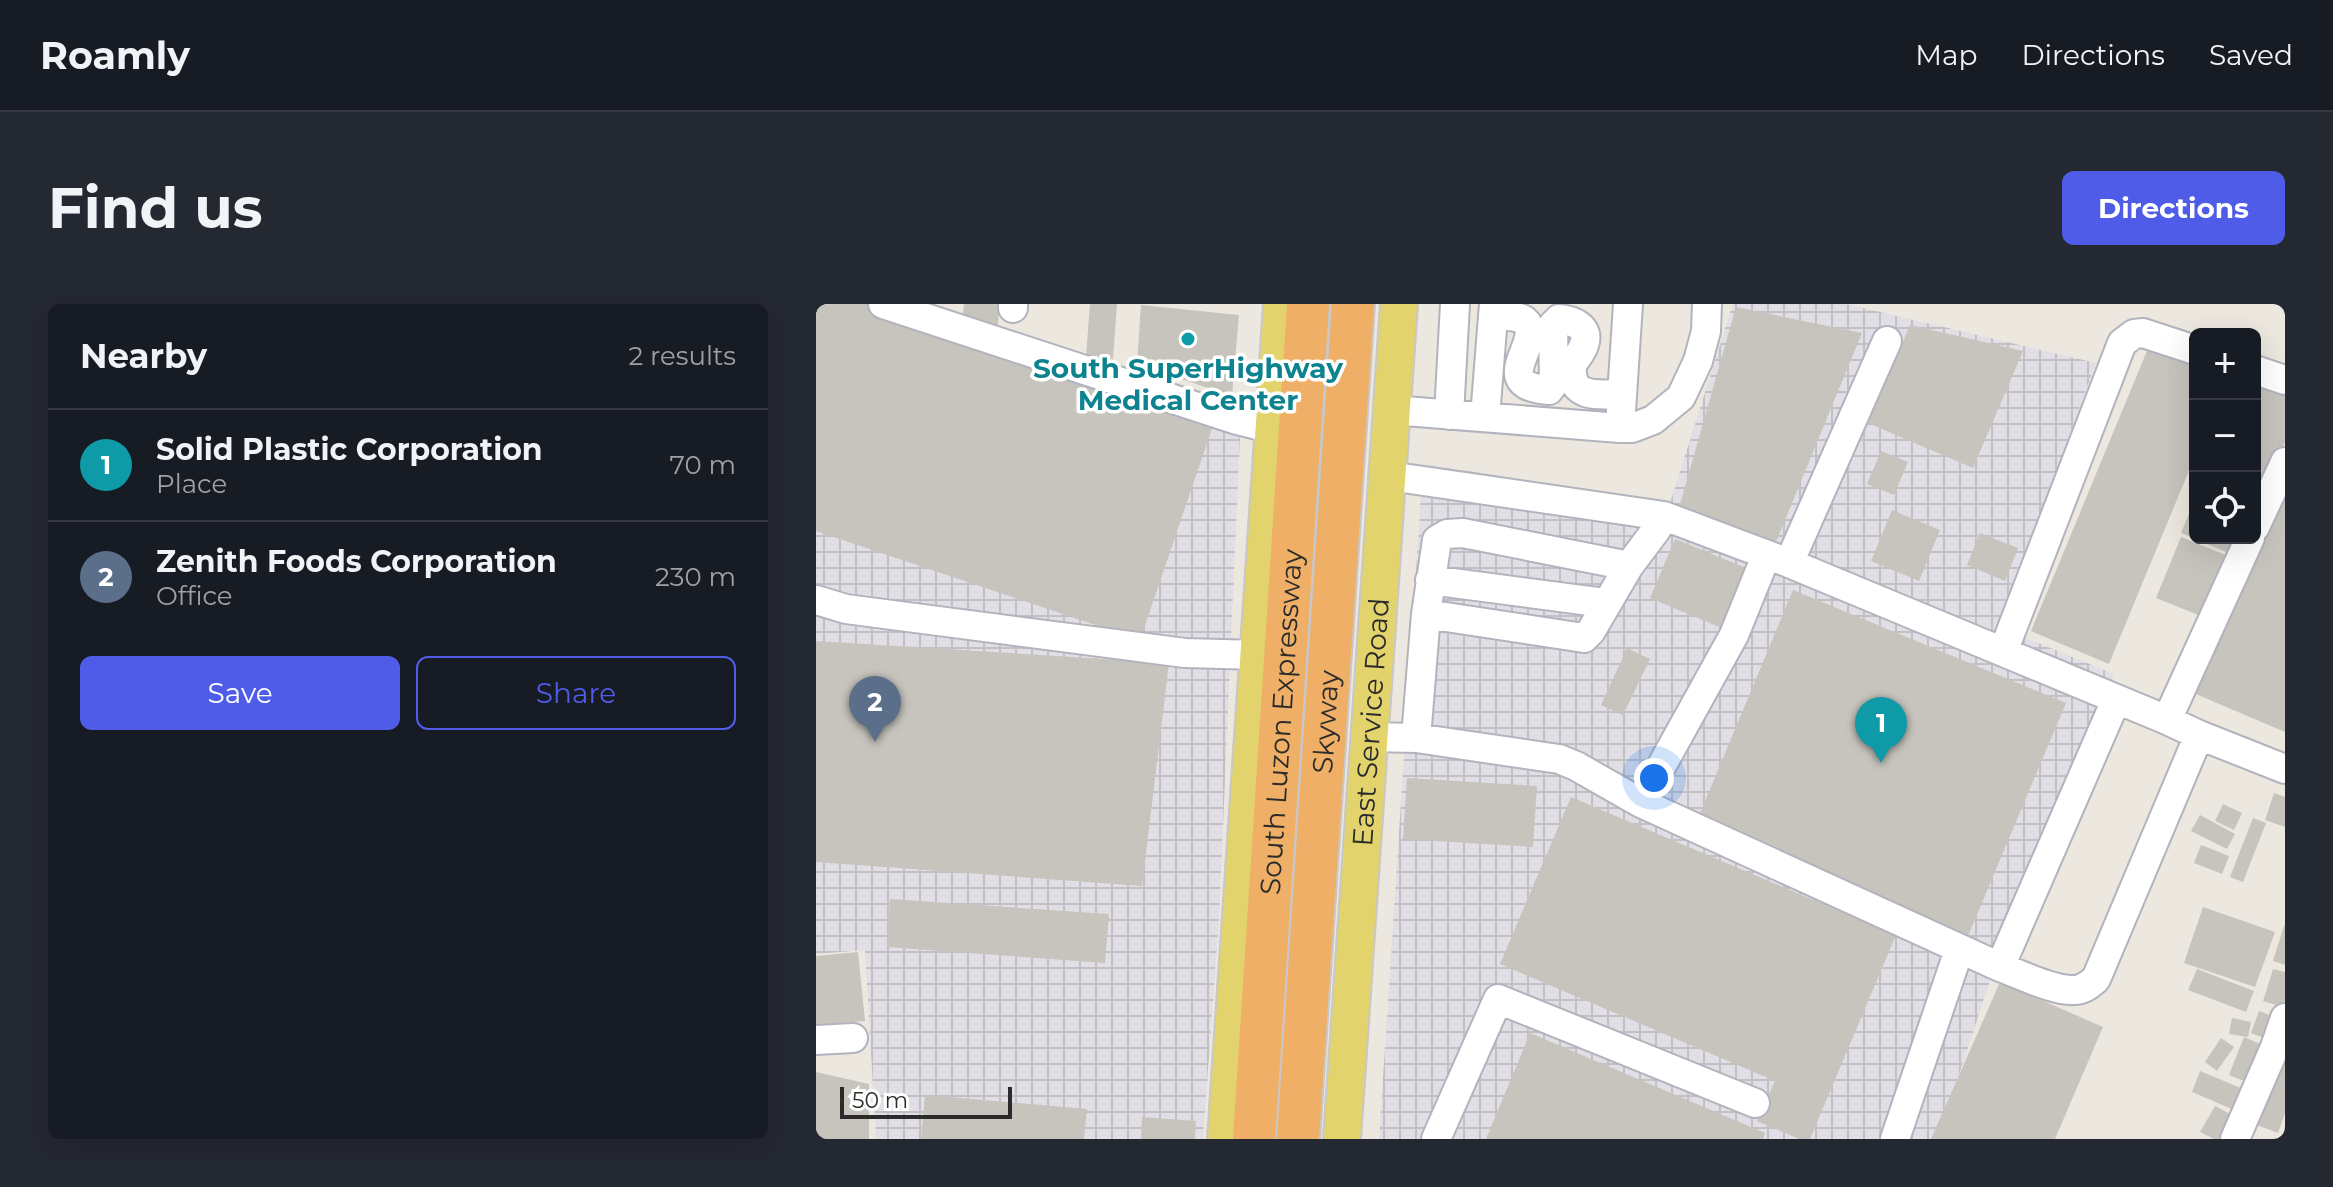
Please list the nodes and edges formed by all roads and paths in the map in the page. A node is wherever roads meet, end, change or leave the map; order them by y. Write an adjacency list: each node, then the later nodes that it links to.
1 (883, 304): 20 (street)
2 (1282, 304): 20 (main road)
3 (1308, 304): 48 (highway, South Luzon Expressway)
4 (1326, 304): 49 (highway, Skyway)
5 (1353, 304): 50 (highway, Skyway)
6 (1365, 304): 51 (highway, South Luzon Expressway)
7 (1399, 304): 17 (main road, East Service Road)
8 (1455, 304): 17 (street)
9 (1628, 304): 16 (street)
10 (1707, 304): 19 (street)
11 (1493, 310): 16 (street); 18 (street)
12 (1887, 341): 26 (street)
13 (2189, 348): 32 (street)
14 (2261, 372): 15 (street)
15 (2285, 380)
16 (1622, 394): 19 (street)
17 (1421, 413): 18 (street); 22 (main road, East Service Road)
18 (1485, 417): 19 (street)
19 (1620, 428)
20 (1273, 429): 33 (main road)
21 (2285, 462): 23 (street)
22 (1389, 476): 24 (street); 37 (main road, East Service Road)
23 (2261, 514)
24 (1664, 516): 26 (street); 27 (street)
25 (2247, 544): 35 (street)
26 (1778, 560): 32 (street); 40 (street)
27 (1629, 566): 28 (street); 30 (street)
28 (1430, 580): 30 (street); 31 (street)
29 (816, 600): 33 (street)
30 (1605, 603): 31 (street)
31 (1426, 614): 38 (street)
32 (2003, 652): 34 (street)
33 (1259, 655): 47 (main road)
34 (2116, 700): 35 (street); 42 (street)
35 (2167, 720): 36 (street)
36 (2199, 735): 39 (street); 42 (street)
37 (1370, 737): 38 (street); 52 (main road, East Service Road)
38 (1416, 738): 40 (street)
39 (2285, 769)
40 (1641, 803): 41 (street)
41 (1959, 950): 42 (street); 54 (street)
42 (2000, 967)
43 (2285, 1018): 55 (street)
44 (853, 1038): 45 (street)
45 (816, 1040)
46 (1755, 1103): 53 (street)
47 (1226, 1139)
48 (1254, 1139)
49 (1271, 1139)
50 (1298, 1139)
51 (1312, 1139)
52 (1342, 1139)
53 (1436, 1139)
54 (1895, 1139)
55 (2235, 1139)

